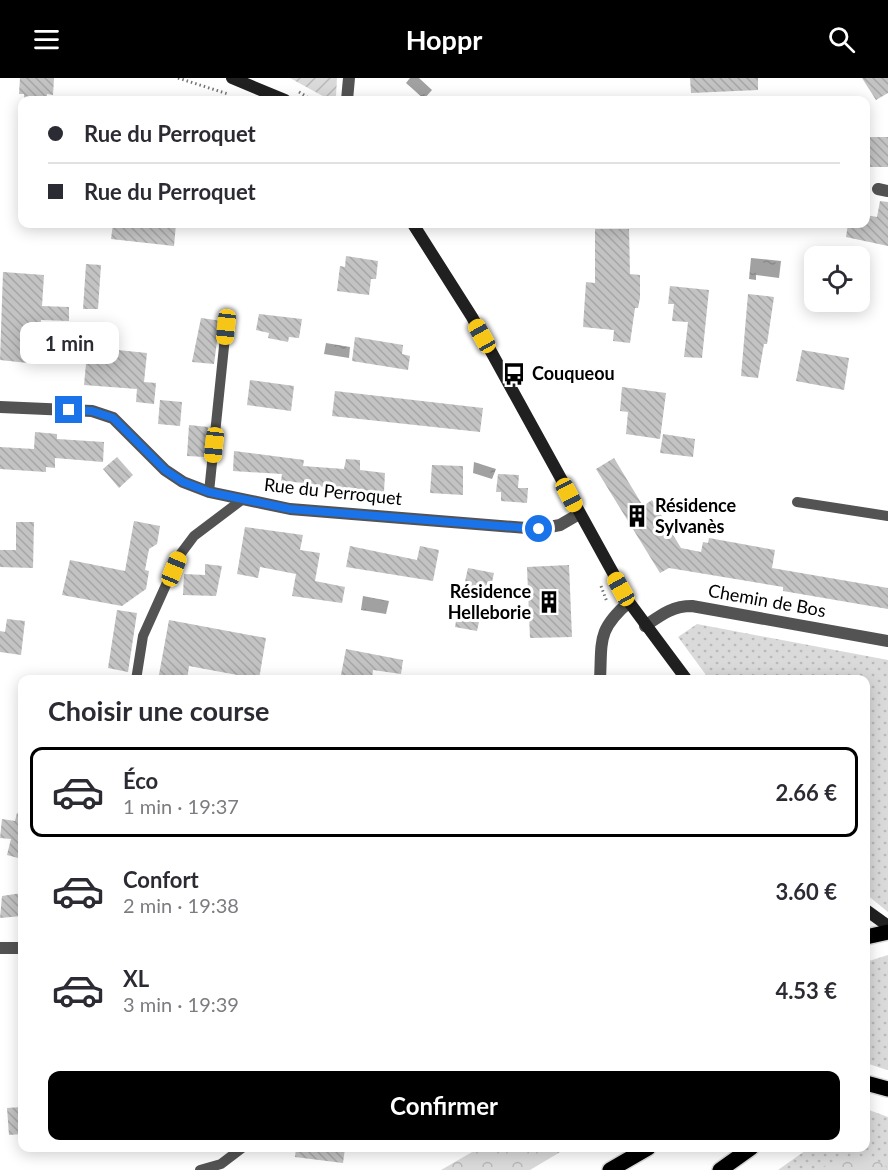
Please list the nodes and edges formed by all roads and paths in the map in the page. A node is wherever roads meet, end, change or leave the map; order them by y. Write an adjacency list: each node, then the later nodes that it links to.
1 (178, 78): 4 (path)
2 (232, 78): 5 (street)
3 (350, 78): 6 (street)
4 (232, 96)
5 (275, 96)
6 (348, 96)
7 (416, 228): 13 (street)
8 (226, 327): 10 (lane)
9 (0, 407): 10 (street, Rue du Perroquet)
10 (209, 492): 11 (street, Rue du Perroquet)
11 (243, 499): 13 (street, Rue du Perroquet); 18 (lane)
12 (797, 501): 14 (lane)
13 (579, 514): 15 (street)
14 (888, 516)
15 (628, 602): 16 (street); 19 (street)
16 (645, 626): 17 (street, Chemin de Bos); 20 (street)
17 (888, 642)
18 (137, 675)
19 (600, 675)
20 (683, 675)
21 (870, 913): 22 (street)
22 (888, 926)
23 (888, 932): 24 (main road)
24 (870, 936)
25 (0, 948): 26 (street)
26 (18, 948)
27 (870, 1084): 28 (main road)
28 (888, 1089)
29 (237, 1152): 32 (lane)
30 (641, 1152): 33 (main road)
31 (745, 1152): 34 (main road)
32 (200, 1170)
33 (610, 1170)
34 (720, 1170)

